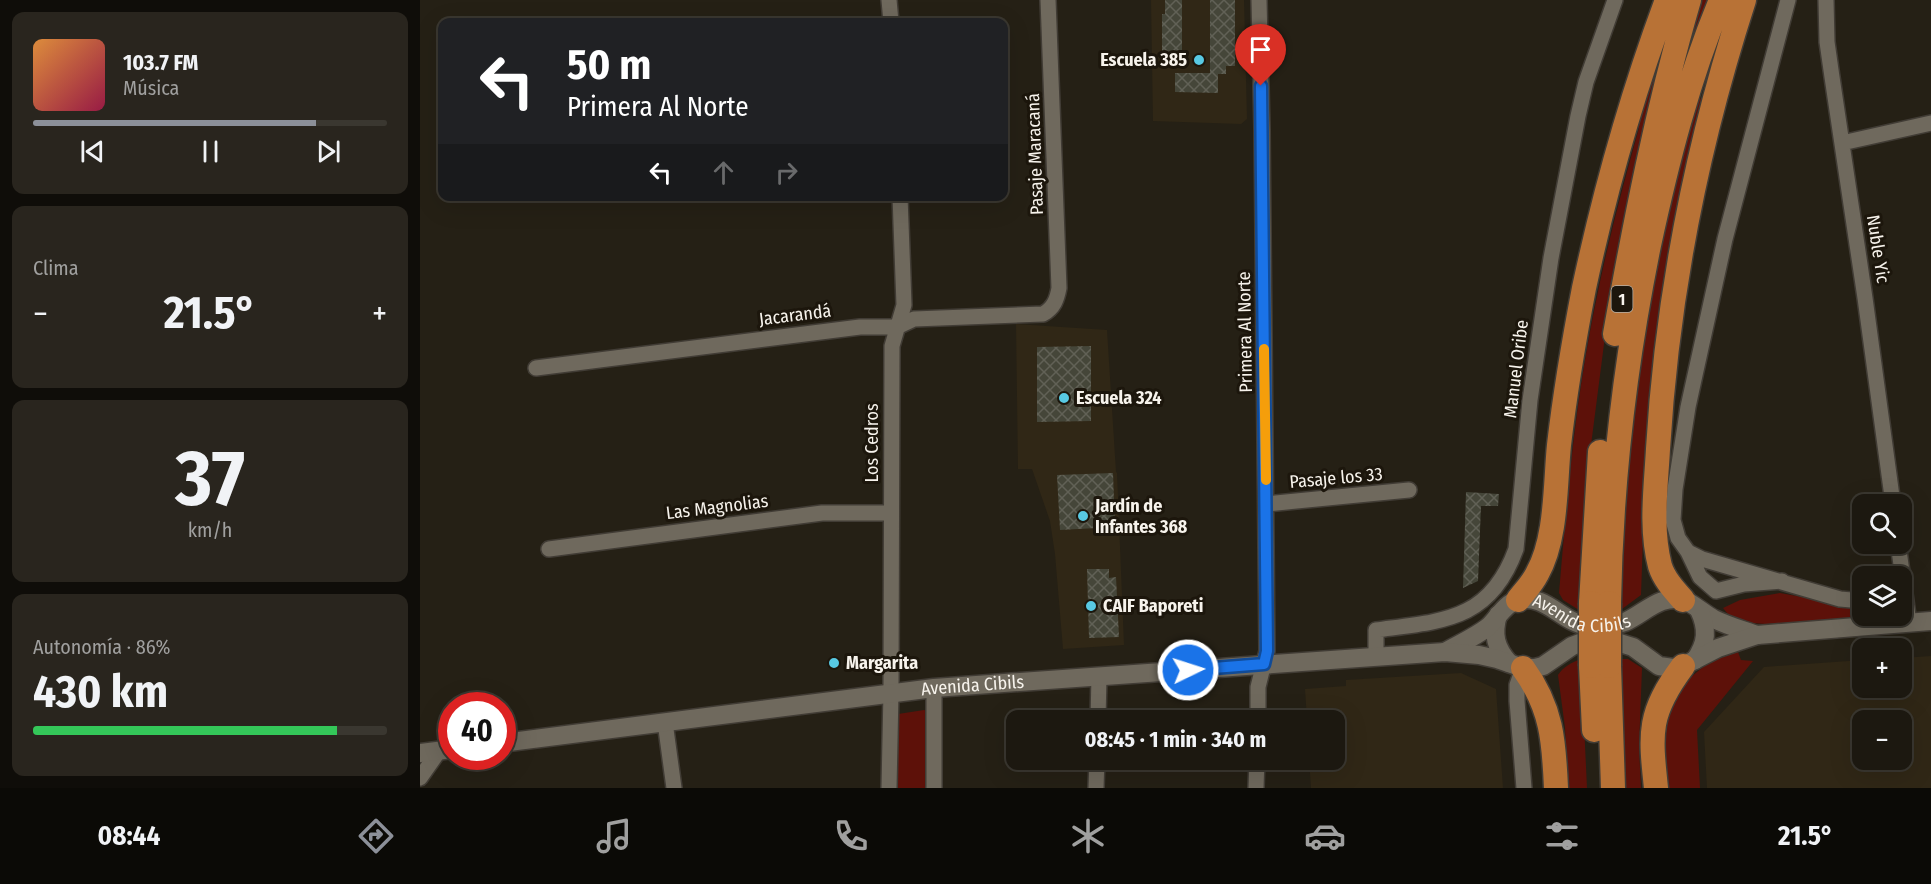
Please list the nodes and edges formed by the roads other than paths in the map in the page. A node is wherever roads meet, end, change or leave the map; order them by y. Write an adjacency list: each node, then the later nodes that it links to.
1 (889, 0): 11 (street)
2 (1048, 0): 15 (street, Pasaje Maracaná)
3 (1258, 0): 20 (street, Primera Al Norte)
4 (1615, 0): 35 (street, Manuel Oribe)
5 (1667, 0): 25 (highway)
6 (1689, 0): 27 (highway, 1)
7 (1721, 0): 27 (highway, 1)
8 (1744, 0): 28 (highway)
9 (1788, 0): 23 (street)
10 (1826, 0): 13 (street, Nuble Yic)
11 (891, 18)
12 (1931, 123): 13 (street)
13 (1842, 143): 19 (street, Nuble Yic)
14 (900, 201): 16 (street, Los Cedros)
15 (1054, 305): 16 (street, Jacarandá)
16 (897, 327): 17 (street, Jacarandá); 21 (street, Los Cedros)
17 (536, 368)
18 (1409, 490): 20 (street, Pasaje los 33)
19 (1892, 494)
20 (1266, 504): 37 (street, Primera Al Norte)
21 (891, 513): 22 (street, Las Magnolias); 42 (street, Los Cedros)
22 (549, 549)
23 (1688, 552): 24 (street); 24 (street)
24 (1782, 581): 26 (street)
25 (1518, 600): 28 (street, Avenida Cibils); 30 (street, Avenida Cibils)
26 (1852, 601)
27 (1600, 603): 39 (highway, 1, bridge)
28 (1691, 605): 33 (street); 36 (street)
29 (1912, 613): 32 (street)
30 (1498, 615): 34 (street, Avenida Cibils); 38 (street)
31 (1852, 620): 33 (street)
32 (1931, 621)
33 (1757, 635): 36 (street)
34 (1445, 652): 35 (street, Avenida Cibils); 38 (street, Avenida Cibils)
35 (1376, 657): 37 (street, Avenida Cibils)
36 (1689, 663): 38 (street, Avenida Cibils); 62 (highway)
37 (1264, 664): 40 (street, Avenida Cibils); 44 (street, Primera Al Norte)
38 (1516, 666): 58 (street); 59 (highway)
39 (1600, 666): 60 (highway, 1); 61 (highway, 1)
40 (1099, 676): 41 (street, Avenida Cibils); 43 (street)
41 (934, 688): 42 (street, Avenida Cibils); 55 (street)
42 (891, 692): 45 (street, Avenida Cibils); 54 (street, Los Cedros)
43 (1098, 710)
44 (1258, 710)
45 (665, 722): 46 (street, Avenida Cibils); 53 (street)
46 (516, 741)
47 (438, 751): 48 (street)
48 (420, 753)
49 (438, 758): 52 (street)
50 (1097, 770): 56 (street)
51 (1257, 770): 57 (street)
52 (420, 778)
53 (674, 788)
54 (889, 788)
55 (934, 788)
56 (1096, 788)
57 (1256, 788)
58 (1524, 788)
59 (1556, 788)
60 (1597, 788)
61 (1613, 788)
62 (1656, 788)

